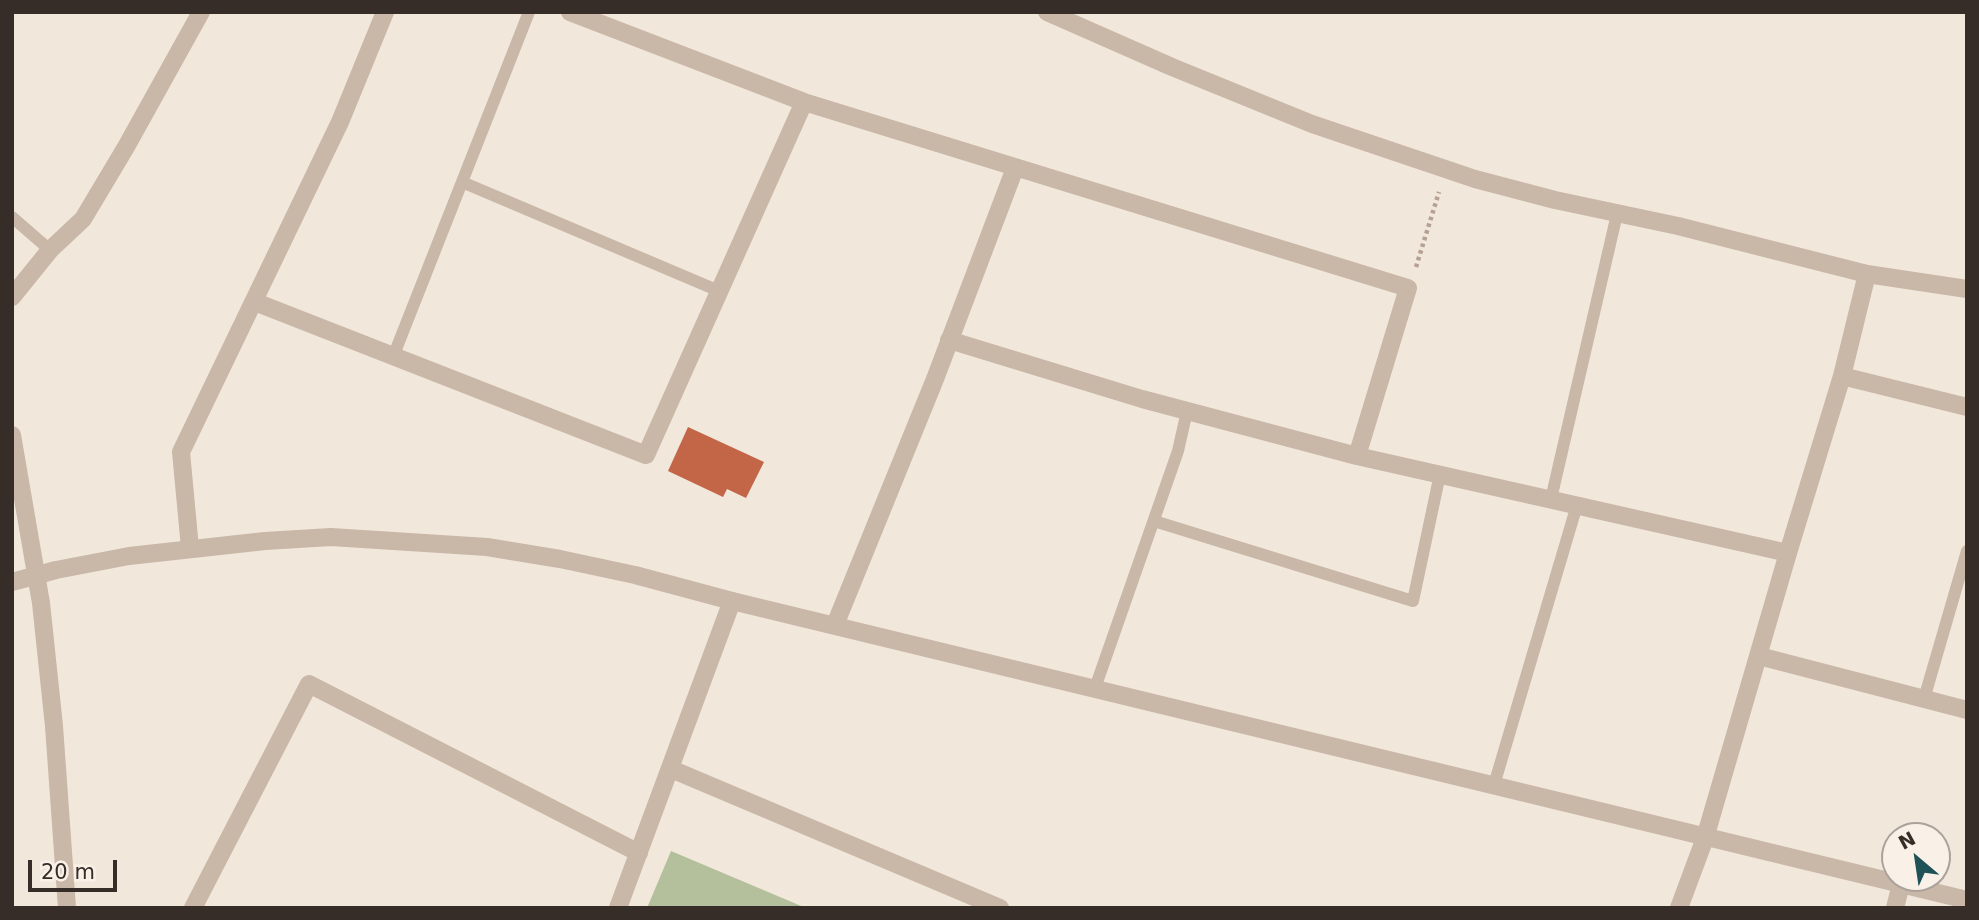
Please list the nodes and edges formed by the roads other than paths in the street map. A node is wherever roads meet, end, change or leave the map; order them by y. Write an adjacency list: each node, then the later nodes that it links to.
1 (201, 12): 11 (street)
2 (385, 12): 16 (street)
3 (529, 12): 8 (lane)
4 (570, 12): 6 (street)
5 (1047, 12): 9 (street)
6 (804, 102): 7 (street); 14 (street)
7 (1015, 168): 17 (street); 23 (street)
8 (462, 181): 14 (lane); 18 (lane)
9 (1617, 214): 12 (street); 25 (lane)
10 (12, 218): 11 (lane)
11 (50, 250): 15 (street)
12 (1867, 274): 13 (street); 19 (street)
13 (1967, 289)
14 (719, 290): 18 (street)
15 (12, 297)
16 (255, 302): 18 (street); 28 (street)
17 (949, 340): 21 (street); 34 (street)
18 (393, 357)
19 (1842, 376): 20 (street); 30 (street)
20 (1967, 407)
21 (1187, 411): 23 (street); 27 (lane)
22 (12, 435): 31 (street)
23 (1357, 456): 24 (street)
24 (1440, 474): 25 (street); 27 (lane)
25 (1551, 499): 26 (street)
26 (1577, 505): 30 (street); 40 (lane)
27 (1154, 521): 36 (lane)
28 (190, 548): 31 (street); 33 (street)
29 (1967, 551): 37 (lane)
30 (1788, 553): 35 (street)
31 (36, 575): 32 (street); 46 (street)
32 (12, 582)
33 (733, 601): 34 (street); 39 (street)
34 (835, 625): 36 (street)
35 (1759, 656): 37 (street); 41 (street)
36 (1095, 688): 40 (street)
37 (1924, 699): 38 (street)
38 (1967, 710)
39 (671, 769): 42 (street); 49 (street)
40 (1494, 785): 41 (street)
41 (1706, 838): 43 (street); 50 (street)
42 (639, 853): 47 (street); 48 (street)
43 (1881, 879)
44 (1934, 892): 45 (street)
45 (1967, 900)
46 (66, 908)
47 (193, 908)
48 (618, 908)
49 (1000, 908)
50 (1679, 908)

